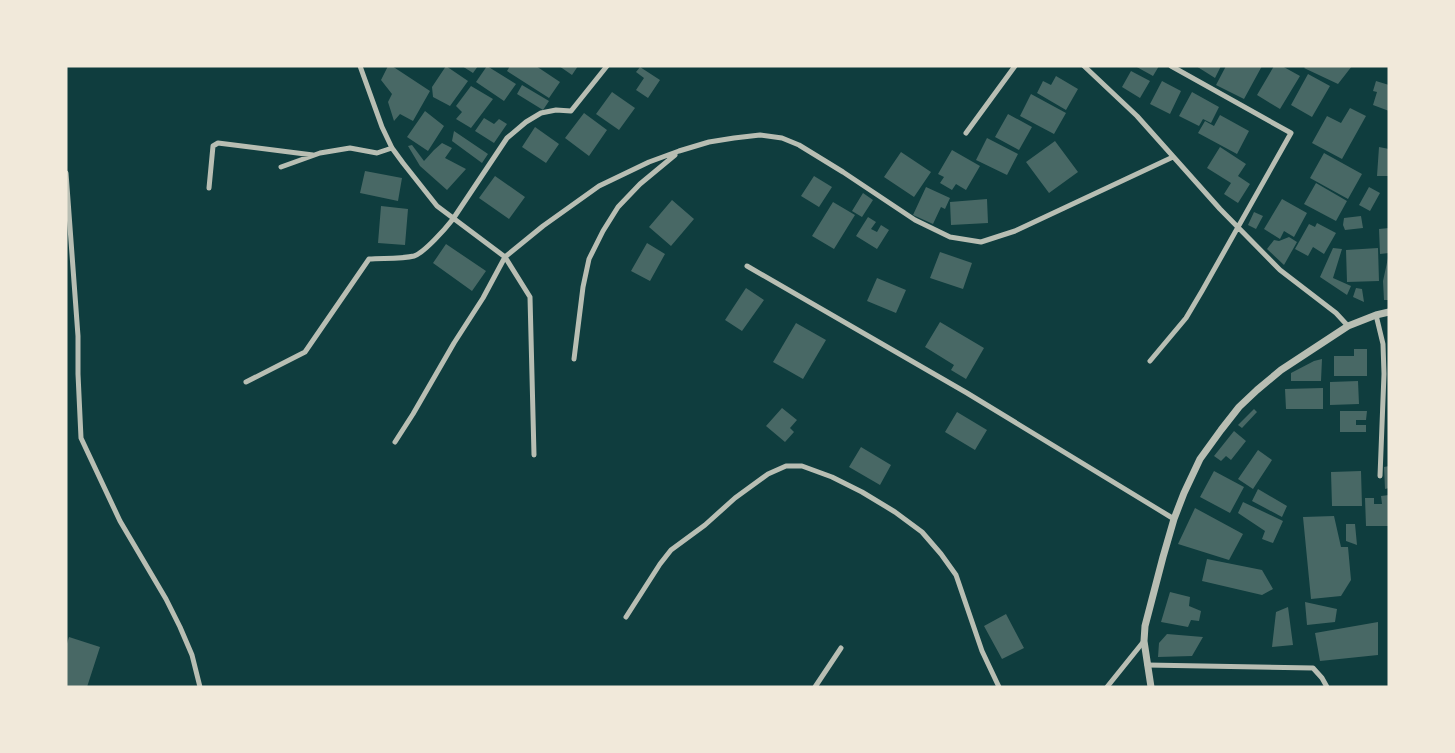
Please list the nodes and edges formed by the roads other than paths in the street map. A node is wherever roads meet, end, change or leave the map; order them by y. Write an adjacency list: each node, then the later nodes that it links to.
1 (360, 66): 7 (street)
2 (607, 66): 14 (street)
3 (1015, 66): 6 (street)
4 (1084, 66): 10 (street)
5 (1171, 66): 15 (street)
6 (966, 133)
7 (392, 148): 9 (street); 14 (street)
8 (679, 151): 10 (street); 16 (street); 21 (street)
9 (313, 155): 11 (street); 13 (street)
10 (1173, 157): 15 (street)
11 (281, 167)
12 (66, 173): 32 (street)
13 (209, 188)
14 (453, 219): 16 (street); 23 (street)
15 (1238, 228): 20 (street); 22 (street)
16 (505, 257): 24 (street); 25 (street)
17 (747, 266): 27 (street)
18 (1389, 312): 19 (street)
19 (1376, 315): 20 (street); 26 (street)
20 (1348, 326): 27 (street)
21 (574, 359)
22 (1150, 361)
23 (246, 382)
24 (395, 442)
25 (534, 454)
26 (1380, 476)
27 (1174, 519): 29 (street)
28 (626, 617): 34 (street)
29 (1144, 640): 31 (street); 35 (street)
30 (841, 648): 33 (street)
31 (1147, 665): 36 (street); 37 (street)
32 (200, 687)
33 (815, 687)
34 (999, 687)
35 (1107, 687)
36 (1151, 687)
37 (1327, 687)

